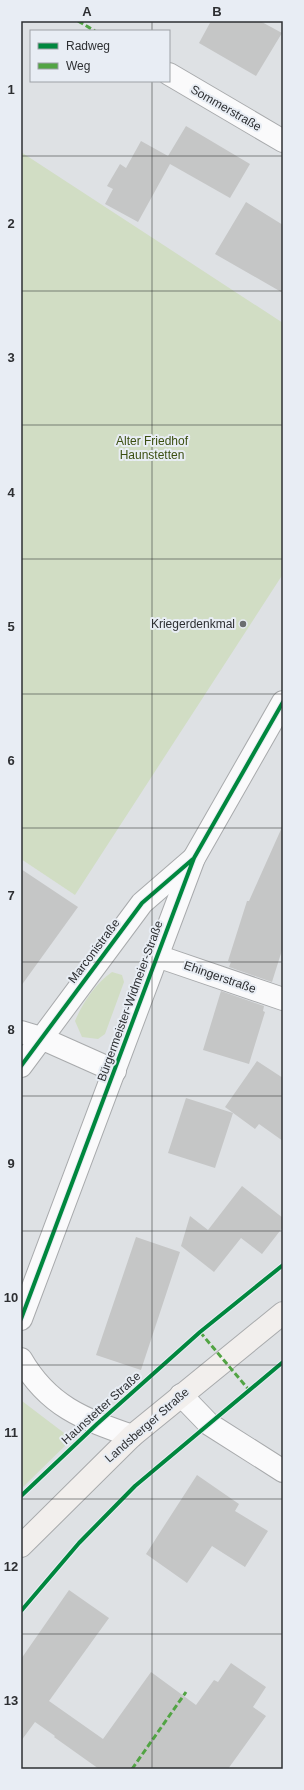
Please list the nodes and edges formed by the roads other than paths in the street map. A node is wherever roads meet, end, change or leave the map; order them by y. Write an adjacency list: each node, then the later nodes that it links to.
1 (170, 75): 2 (street, Sommerstraße)
2 (283, 141)
3 (283, 702): 4 (street, Bürgermeister-Widmeier-Straße)
4 (194, 858): 5 (street, Bürgermeister-Widmeier-Straße); 8 (street, Marconistraße)
5 (157, 956): 6 (street, Ehingerstraße); 10 (street, Bürgermeister-Widmeier-Straße)
6 (283, 999)
7 (21, 1032): 8 (street)
8 (42, 1038): 9 (street, Marconistraße); 10 (street)
9 (21, 1066)
10 (115, 1071): 12 (street, Bürgermeister-Widmeier-Straße)
11 (283, 1313): 14 (main road, Landsberger Straße)
12 (21, 1319)
13 (21, 1359): 15 (street)
14 (181, 1395): 15 (main road, Landsberger Straße); 16 (street)
15 (132, 1436): 17 (main road, Landsberger Straße)
16 (283, 1472)
17 (21, 1546)

